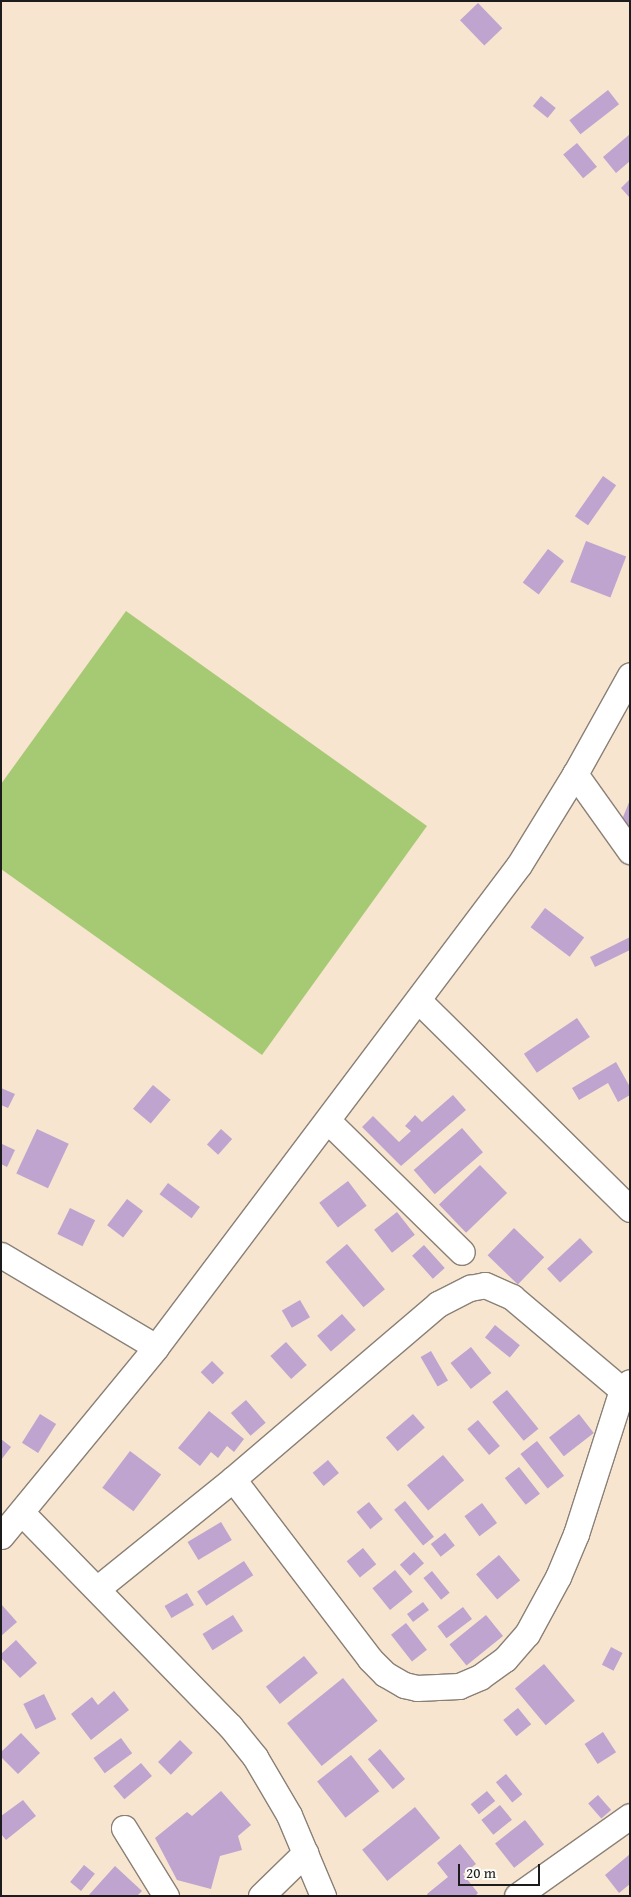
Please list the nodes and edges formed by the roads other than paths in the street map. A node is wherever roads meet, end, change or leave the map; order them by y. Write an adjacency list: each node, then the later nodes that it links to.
1 (630, 675): 2 (street)
2 (575, 774): 3 (street); 4 (street)
3 (630, 852)
4 (419, 1001): 5 (street); 6 (street)
5 (328, 1121): 7 (street); 9 (street)
6 (630, 1209)
7 (462, 1252)
8 (1, 1255): 9 (street)
9 (156, 1348): 12 (street)
10 (626, 1386): 11 (street); 11 (street)
11 (233, 1479): 14 (street)
12 (22, 1513): 13 (street); 14 (street)
13 (1, 1536)
14 (98, 1588): 17 (street)
15 (630, 1816): 21 (street)
16 (124, 1828): 18 (street)
17 (304, 1853): 19 (street); 20 (street)
18 (166, 1896)
19 (261, 1896)
20 (323, 1896)
21 (517, 1896)

